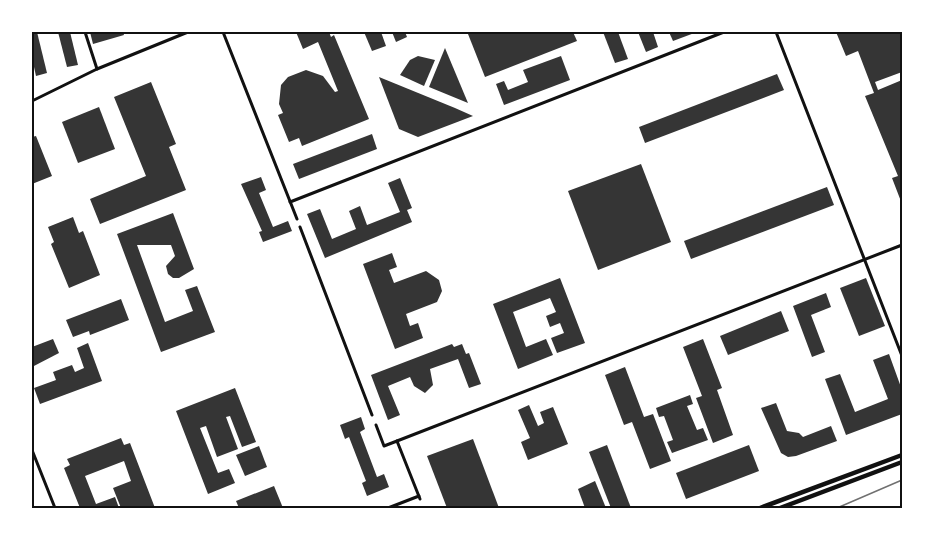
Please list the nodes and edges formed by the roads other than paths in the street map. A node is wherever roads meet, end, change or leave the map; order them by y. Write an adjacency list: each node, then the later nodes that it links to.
1 (85, 32): 6 (street)
2 (188, 32): 6 (street)
3 (223, 32): 8 (street)
4 (723, 32): 8 (street)
5 (776, 32): 12 (street)
6 (97, 69): 7 (street)
7 (32, 101)
8 (290, 202): 9 (street)
9 (297, 219)
10 (300, 227): 14 (street)
11 (903, 245): 12 (street)
12 (866, 258): 13 (street); 16 (street)
13 (903, 356)
14 (372, 415)
15 (376, 425): 16 (street)
16 (397, 441): 21 (street)
17 (32, 450): 20 (street)
18 (903, 455): 22 (main road)
19 (903, 462): 23 (main road)
20 (55, 508)
21 (388, 508)
22 (760, 508)
23 (780, 508)

